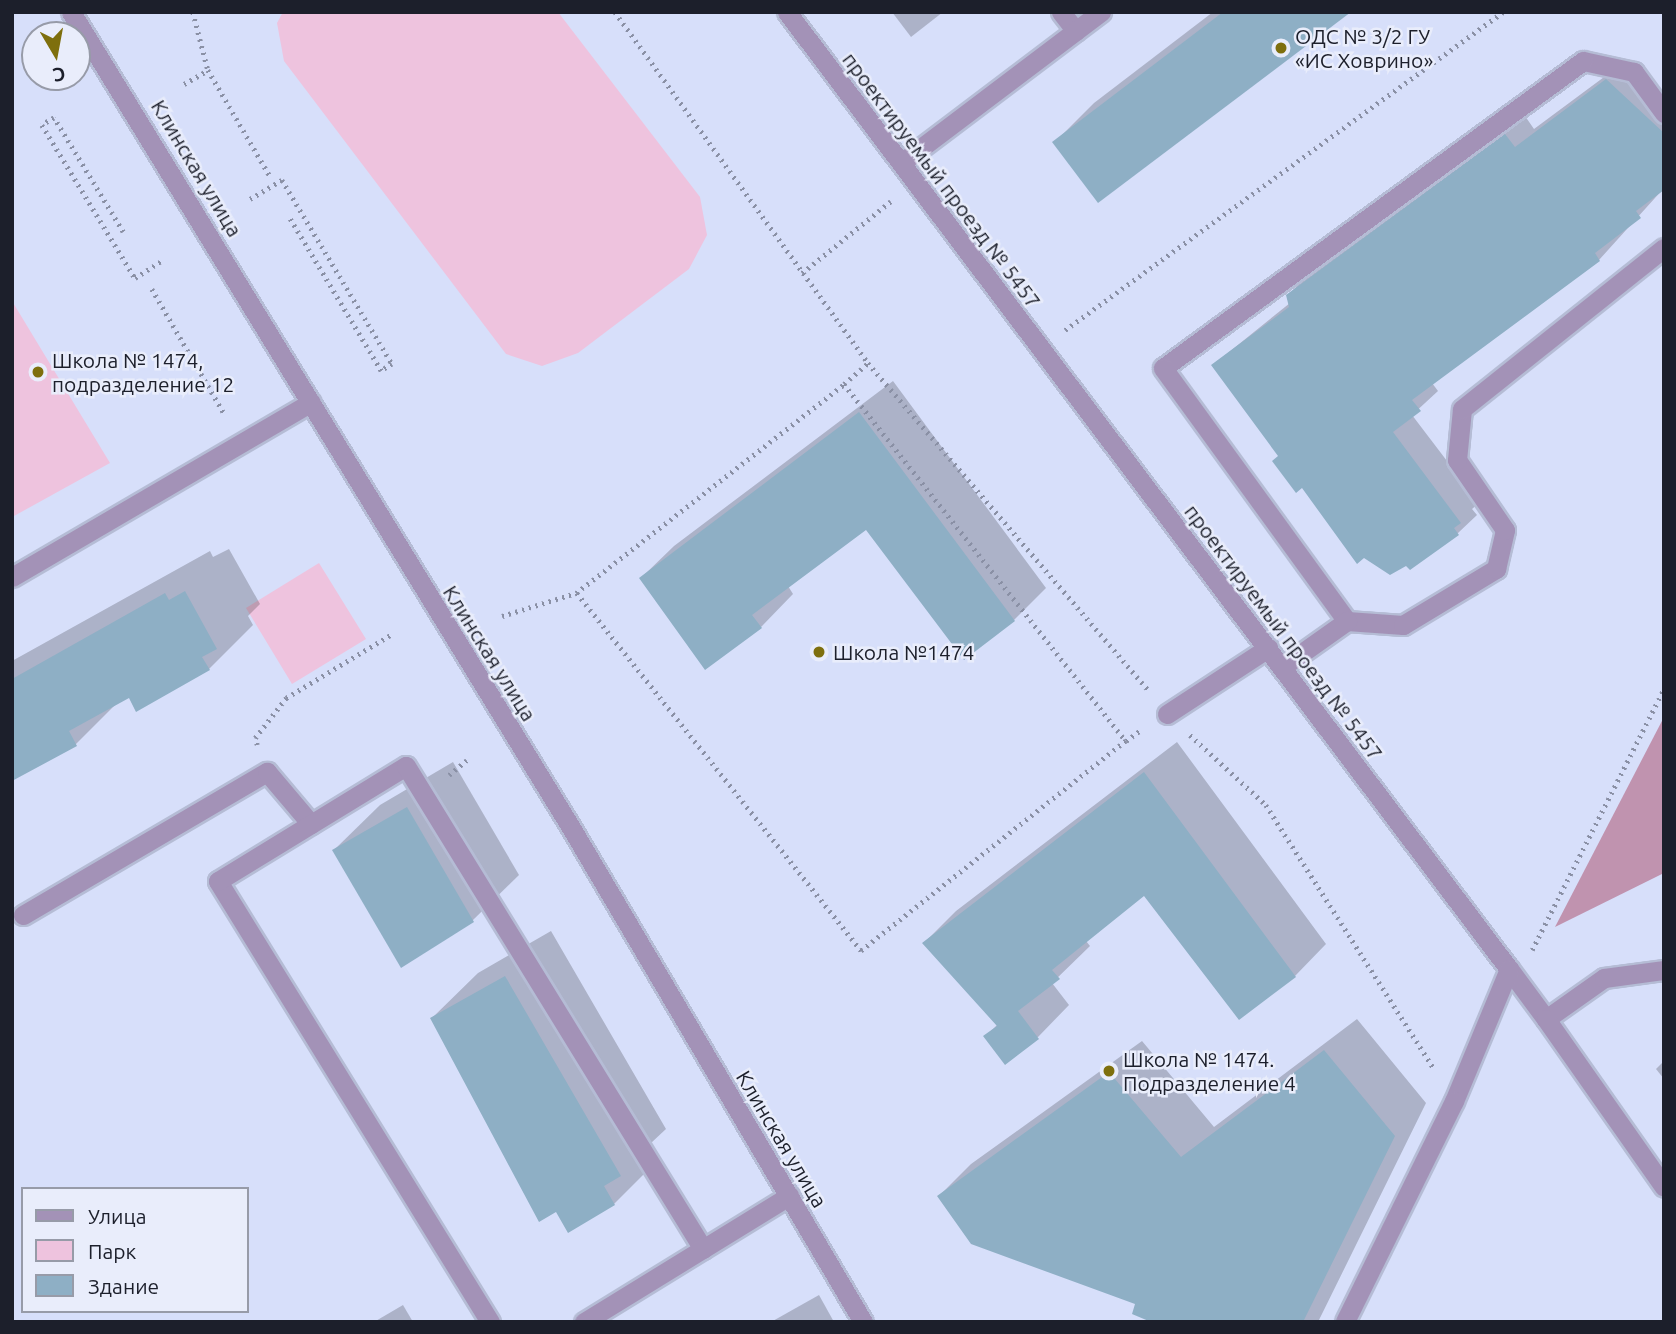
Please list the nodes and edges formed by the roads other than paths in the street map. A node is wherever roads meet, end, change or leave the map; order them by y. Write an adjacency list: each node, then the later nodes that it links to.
1 (71, 12): 9 (street, Клинская улица)
2 (787, 12): 7 (street, проектируемый проезд № 5457)
3 (1061, 12): 5 (street)
4 (1101, 12): 5 (street)
5 (1076, 31): 7 (street)
6 (1664, 113): 11 (street)
7 (901, 163): 12 (street, проектируемый проезд № 5457)
8 (1664, 248): 11 (street)
9 (311, 402): 10 (street); 21 (street, Клинская улица)
10 (12, 577)
11 (1347, 621): 13 (street)
12 (1268, 648): 13 (street, проектируемый проезд № 5457); 14 (street)
13 (1282, 667): 17 (street, проектируемый проезд № 5457)
14 (1167, 714)
15 (311, 824): 16 (street); 22 (street); 23 (street)
16 (23, 915)
17 (1509, 969): 19 (street, проектируемый проезд № 5457); 26 (street)
18 (1664, 970): 19 (street)
19 (1546, 1019): 20 (street, проектируемый проезд № 5457)
20 (1664, 1187)
21 (789, 1196): 22 (street); 25 (street, Клинская улица)
22 (703, 1249): 24 (street)
23 (490, 1322)
24 (584, 1322)
25 (863, 1322)
26 (1345, 1322)

